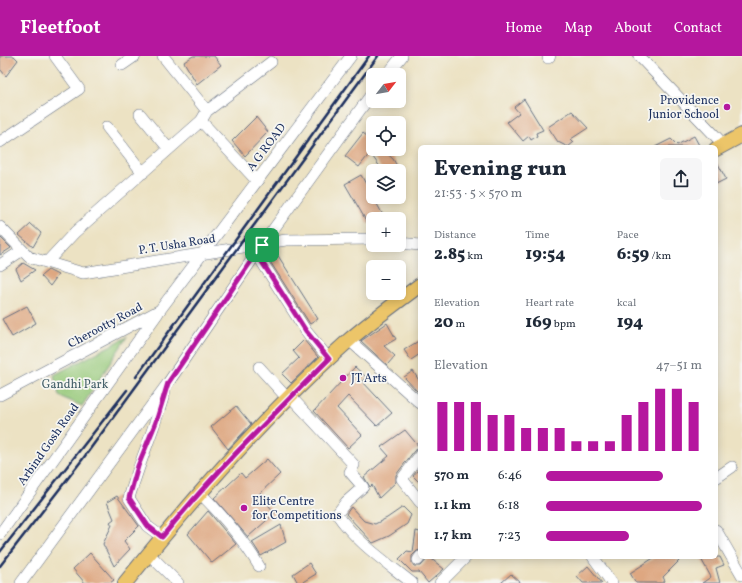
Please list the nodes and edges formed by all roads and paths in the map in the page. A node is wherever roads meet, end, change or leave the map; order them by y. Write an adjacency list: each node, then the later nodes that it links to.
1 (55, 56): 16 (street)
2 (135, 56): 8 (street)
3 (163, 56): 11 (street)
4 (351, 56): 20 (street, A G ROAD)
5 (402, 56): 9 (street)
6 (639, 56): 17 (street)
7 (271, 62): 11 (street)
8 (122, 65)
9 (393, 68)
10 (366, 102): 24 (street)
11 (207, 110): 13 (street)
12 (140, 114): 18 (street)
13 (201, 121): 18 (street); 20 (street)
14 (107, 127): 19 (street)
15 (742, 135): 17 (main road)
16 (0, 142)
17 (720, 147)
18 (168, 148): 19 (street)
19 (143, 173): 28 (street)
20 (256, 181): 27 (street, A G ROAD)
21 (0, 226): 26 (street, P. T. Usha Road)
22 (366, 239): 24 (street, P. T. Usha Road)
23 (406, 244): 25 (street)
24 (262, 245): 27 (street, P. T. Usha Road); 33 (street); 35 (street)
25 (418, 245)
26 (21, 251): 28 (street, P. T. Usha Road); 29 (street)
27 (201, 254): 28 (street, P. T. Usha Road); 31 (street, Cherootty Road)
28 (47, 262)
29 (0, 265)
30 (418, 287): 32 (main road)
31 (160, 310): 36 (street, Cherootty Road); 45 (street, Arbind Gosh Road)
32 (349, 340): 33 (main road); 38 (street)
33 (329, 359): 37 (main road)
34 (259, 367): 37 (street)
35 (168, 383): 46 (street); 52 (street)
36 (0, 395)
37 (290, 398): 42 (main road); 55 (street)
38 (418, 399)
39 (418, 458): 43 (street)
40 (732, 467): 41 (street)
41 (718, 477)
42 (200, 493): 46 (main road); 50 (street)
43 (418, 499)
44 (718, 533): 51 (street)
45 (0, 534)
46 (162, 537): 47 (main road)
47 (149, 554): 53 (main road); 54 (street)
48 (464, 559): 56 (street)
49 (594, 559): 57 (street)
50 (259, 566)
51 (742, 575)
52 (20, 583)
53 (125, 583)
54 (178, 583)
55 (412, 583)
56 (440, 583)
57 (612, 583)

